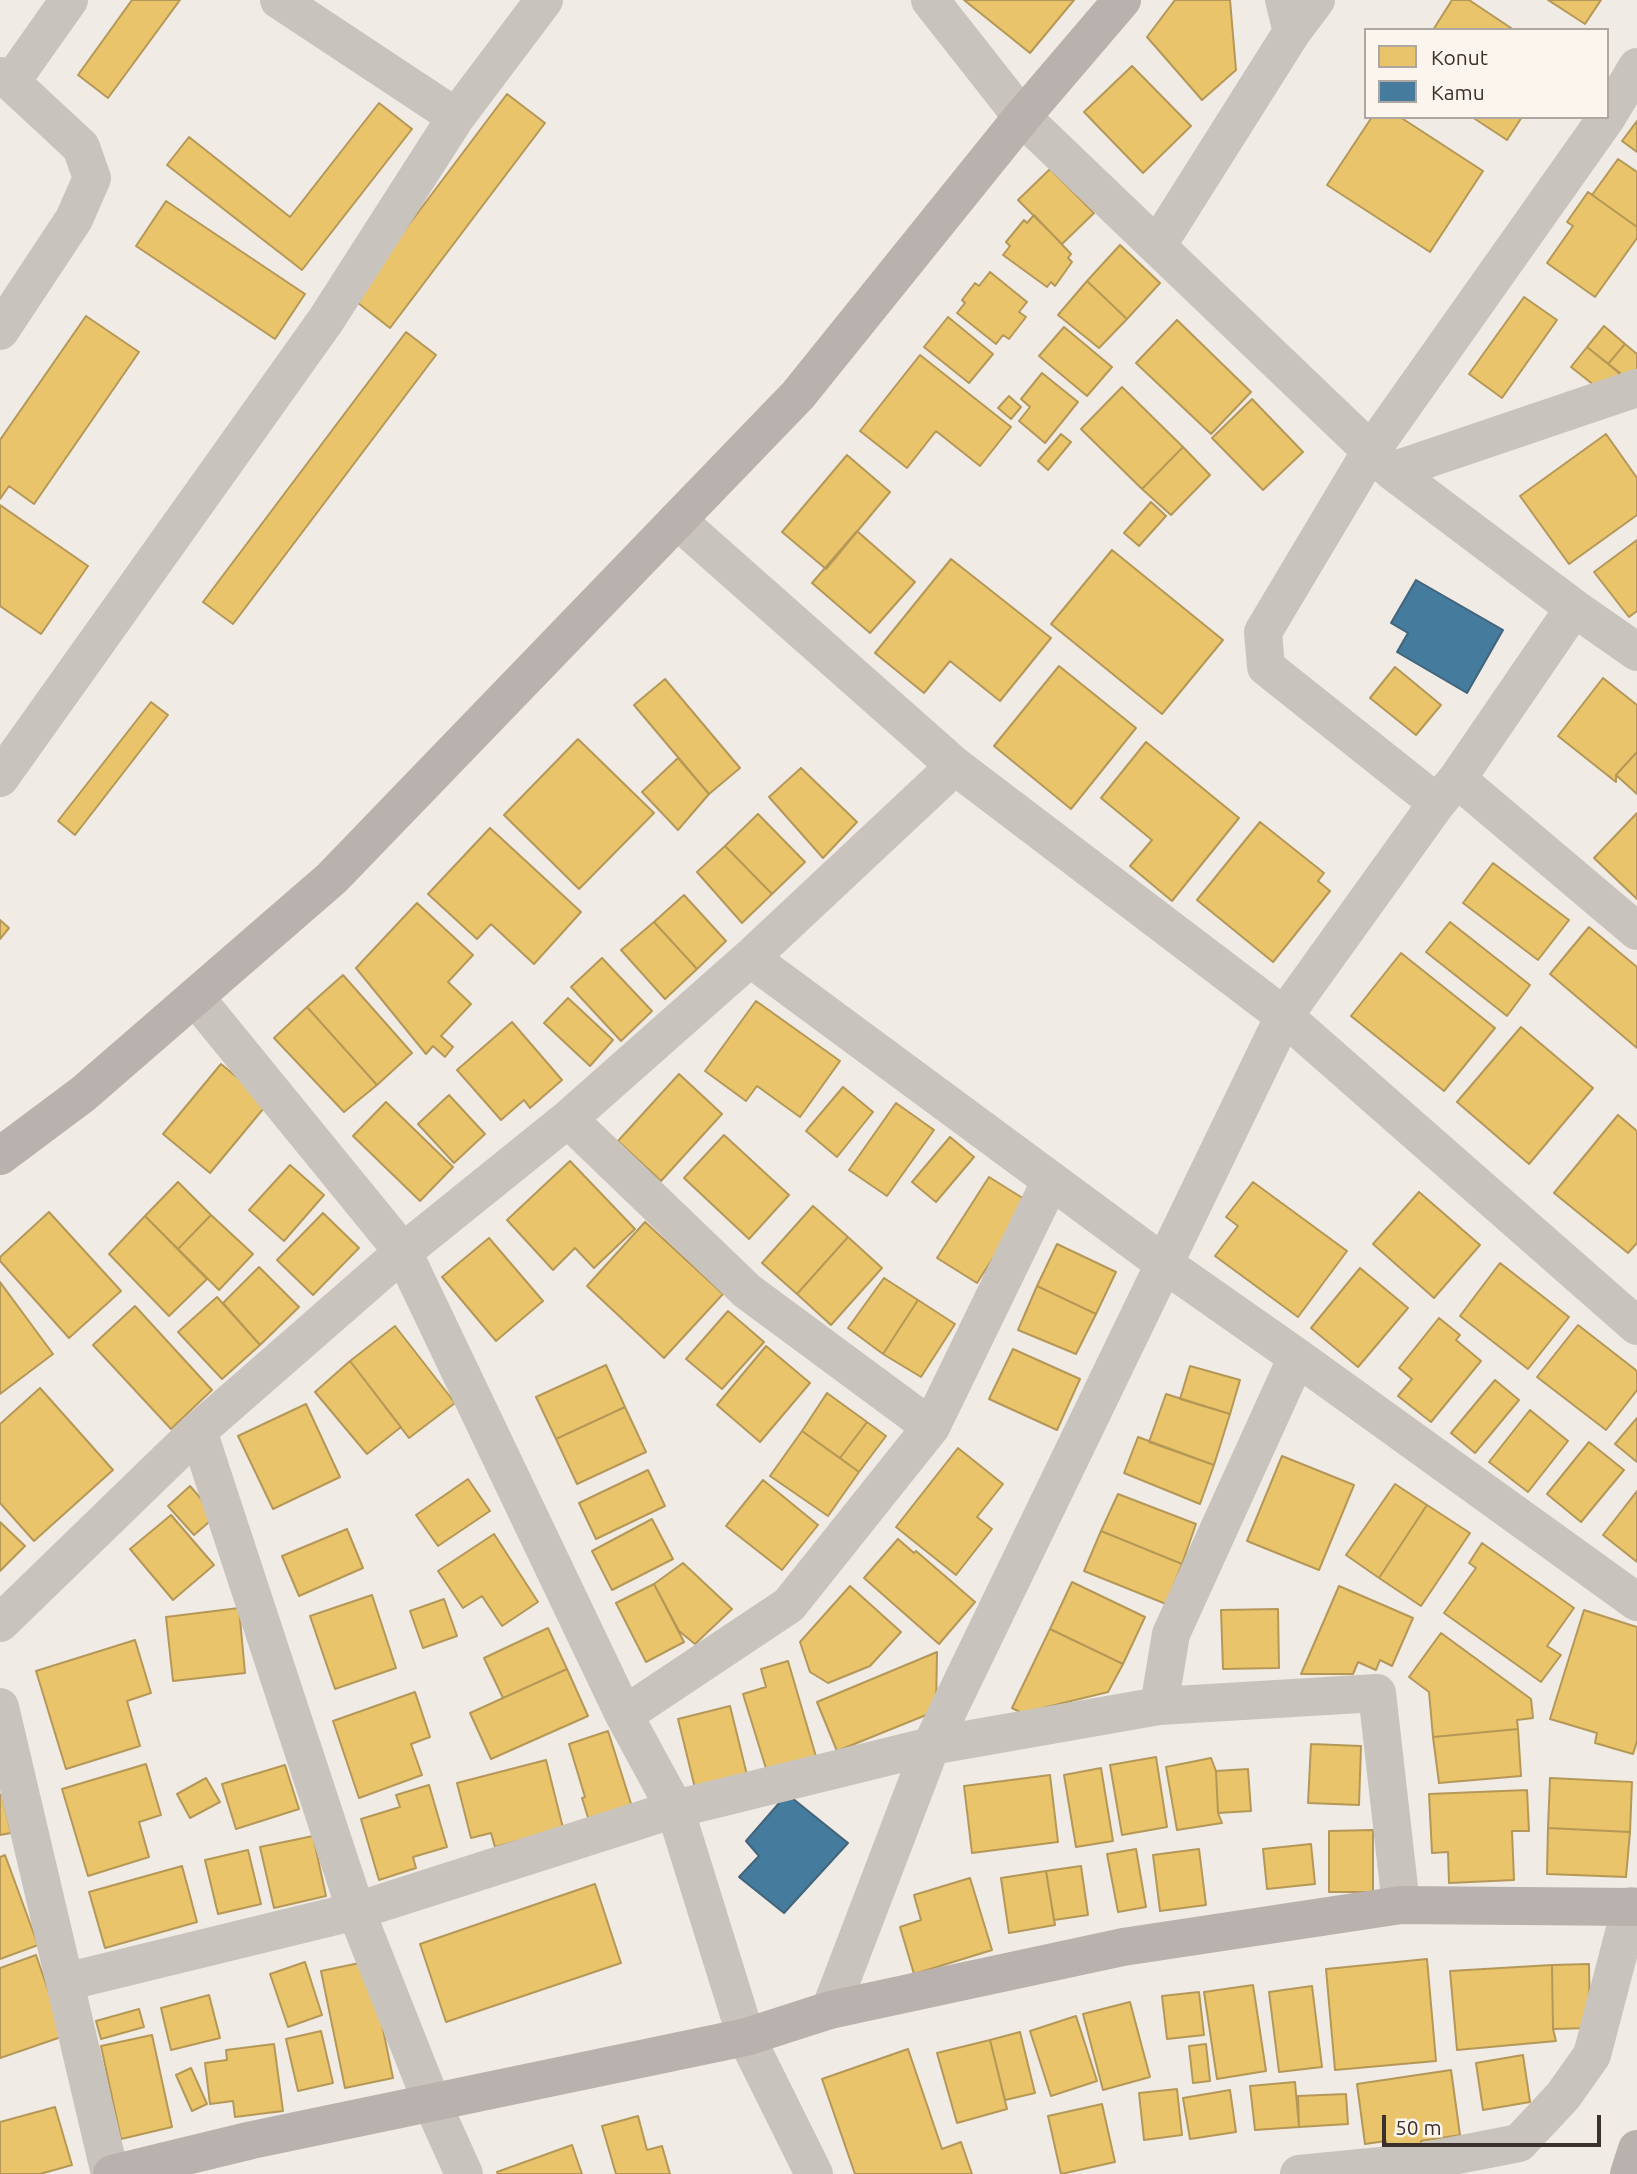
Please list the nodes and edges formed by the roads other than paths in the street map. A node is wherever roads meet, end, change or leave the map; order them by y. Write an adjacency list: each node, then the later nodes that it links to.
1 (69, 0): 9 (street)
2 (279, 0): 11 (street)
3 (544, 0): 11 (street)
4 (930, 0): 12 (street)
5 (1122, 0): 12 (main road)
6 (1316, 0): 7 (street)
7 (1288, 16): 14 (street)
8 (1637, 67): 10 (street)
9 (6, 79): 15 (street)
10 (1609, 114)
11 (456, 117): 22 (street)
12 (1022, 117): 14 (street); 18 (main road)
13 (1606, 119): 17 (street)
14 (1157, 246): 17 (street)
15 (0, 331)
16 (1637, 388): 17 (street)
17 (1381, 461): 19 (street); 23 (street)
18 (677, 520): 21 (street); 26 (main road)
19 (1574, 608): 20 (street); 23 (street)
20 (1633, 641)
21 (955, 766): 25 (street); 27 (street)
22 (0, 778)
23 (1447, 791): 24 (street); 27 (street)
24 (1637, 931)
25 (750, 958): 28 (street); 30 (street)
26 (195, 997): 29 (main road); 31 (street)
27 (1284, 1016): 32 (street); 33 (street)
28 (568, 1119): 31 (street); 35 (street)
29 (7, 1140)
30 (1051, 1180): 32 (street); 35 (street)
31 (403, 1252): 36 (street); 41 (street)
32 (1163, 1263): 34 (street); 42 (street)
33 (1637, 1326)
34 (1297, 1357): 37 (street); 39 (street)
35 (930, 1427): 41 (street)
36 (198, 1431): 38 (street); 46 (street)
37 (1637, 1602)
38 (0, 1623)
39 (1159, 1706): 42 (street); 44 (street)
40 (0, 1707): 47 (street)
41 (624, 1715): 43 (street)
42 (931, 1746): 43 (street); 48 (street)
43 (675, 1809): 46 (street); 49 (street)
44 (1401, 1905): 45 (main road); 48 (main road)
45 (1634, 1906): 55 (street)
46 (356, 1912): 47 (street); 50 (street)
47 (65, 1982): 52 (street)
48 (830, 2010): 49 (main road)
49 (746, 2037): 50 (main road); 54 (street)
50 (432, 2103): 52 (main road); 53 (street)
51 (1637, 2149): 56 (main road)
52 (111, 2174)
53 (464, 2174)
54 (814, 2174)
55 (1299, 2174)
56 (1629, 2174)

